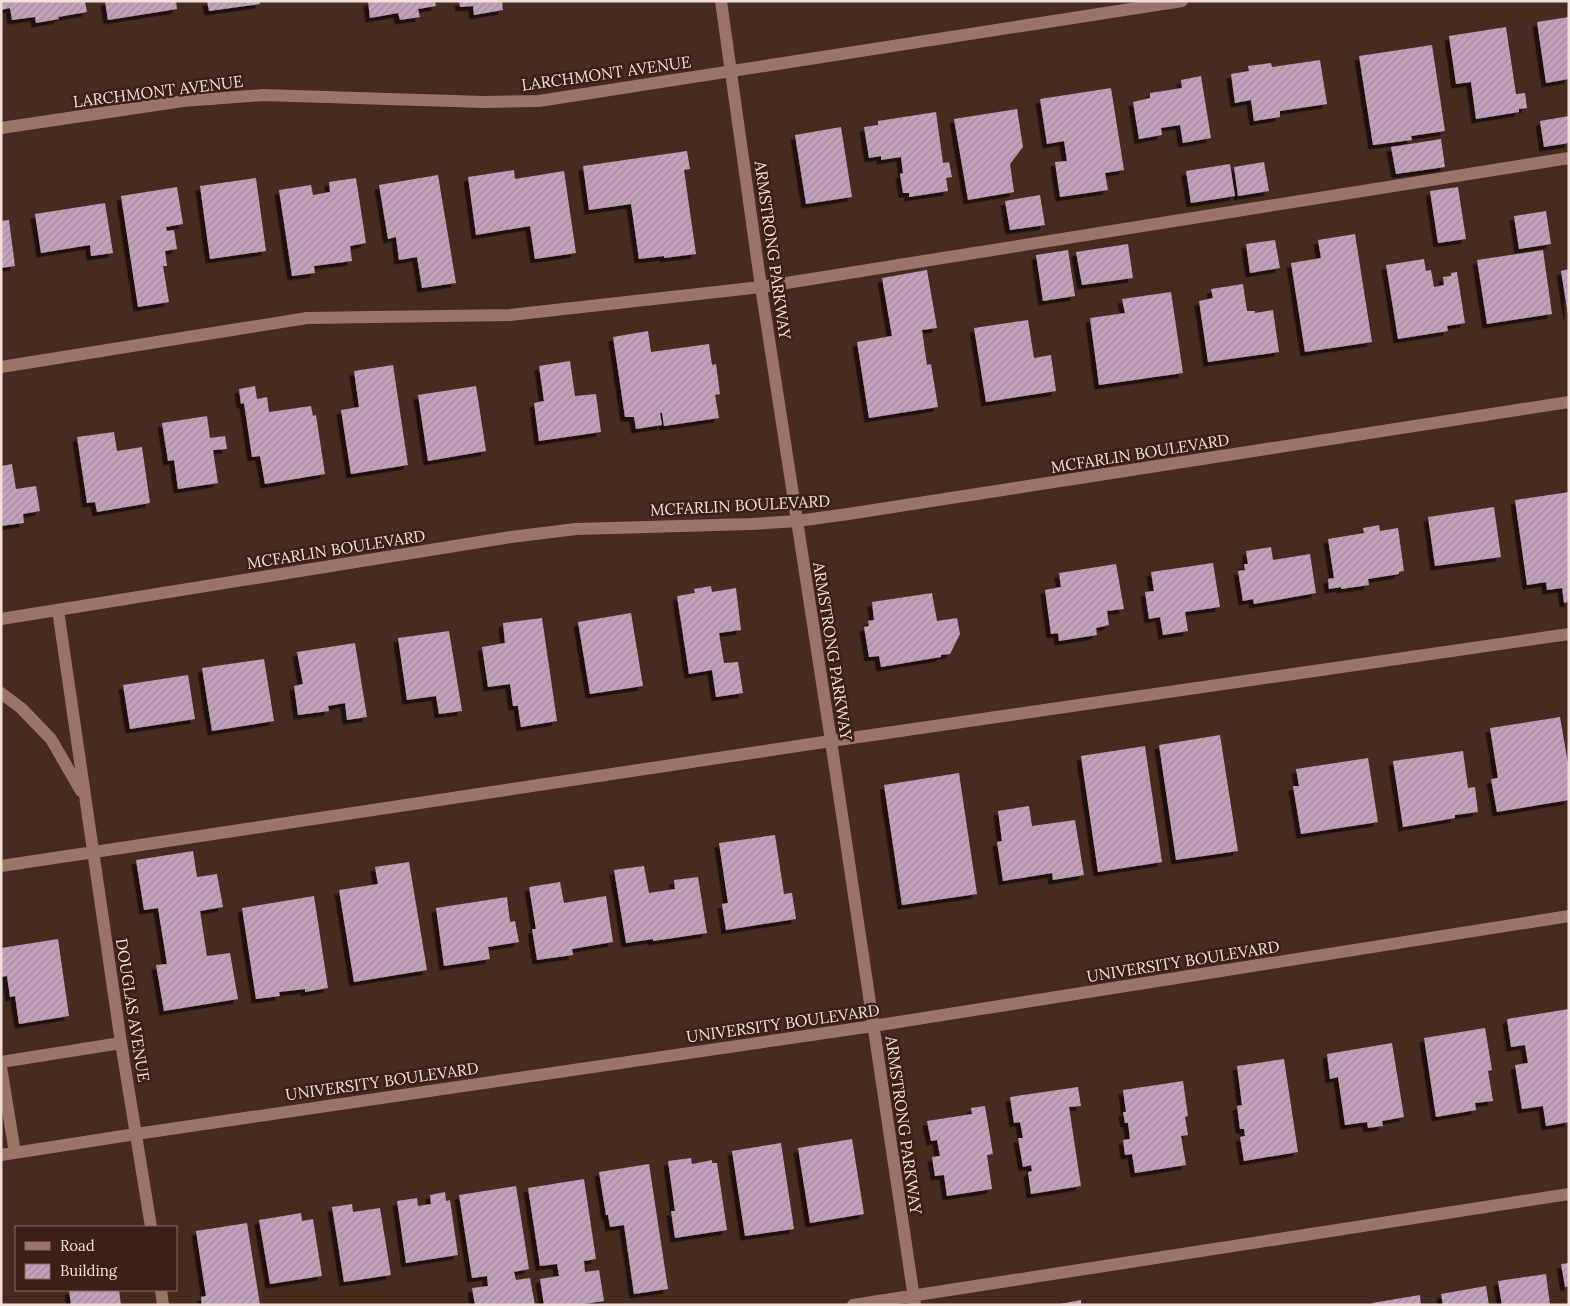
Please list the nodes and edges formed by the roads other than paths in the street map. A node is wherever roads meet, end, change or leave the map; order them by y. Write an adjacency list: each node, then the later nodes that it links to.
1 (722, 1): 3 (street, ARMSTRONG PARKWAY)
2 (1182, 1): 3 (street, LARCHMONT AVENUE)
3 (732, 72): 4 (street, LARCHMONT AVENUE); 6 (street, ARMSTRONG PARKWAY)
4 (1, 128)
5 (1569, 158): 6 (street)
6 (761, 287): 7 (street); 9 (street, ARMSTRONG PARKWAY)
7 (1, 367)
8 (1569, 402): 9 (street, MCFARLIN BOULEVARD)
9 (797, 521): 10 (street, MCFARLIN BOULEVARD); 14 (street, ARMSTRONG PARKWAY)
10 (58, 610): 11 (street, MCFARLIN BOULEVARD); 15 (street, DOUGLAS AVENUE)
11 (1, 618)
12 (1569, 634): 14 (street)
13 (1, 693): 15 (street, DOUGLAS AVENUE)
14 (831, 741): 16 (street); 19 (street, ARMSTRONG PARKWAY)
15 (84, 797): 16 (street, DOUGLAS AVENUE)
16 (92, 852): 17 (street); 20 (street, DOUGLAS AVENUE)
17 (1, 866)
18 (1569, 916): 19 (street, UNIVERSITY BOULEVARD)
19 (873, 1026): 23 (street, UNIVERSITY BOULEVARD); 29 (street, ARMSTRONG PARKWAY)
20 (121, 1043): 21 (street); 23 (street, DOUGLAS AVENUE)
21 (1, 1062)
22 (1, 1066): 24 (street)
23 (136, 1134): 24 (street, UNIVERSITY BOULEVARD); 27 (street, DOUGLAS AVENUE)
24 (15, 1153): 25 (street, UNIVERSITY BOULEVARD)
25 (1, 1155)
26 (1569, 1194): 29 (street)
27 (151, 1226)
28 (160, 1291): 30 (street)
29 (914, 1300): 31 (street)
30 (163, 1305)
31 (853, 1305)

